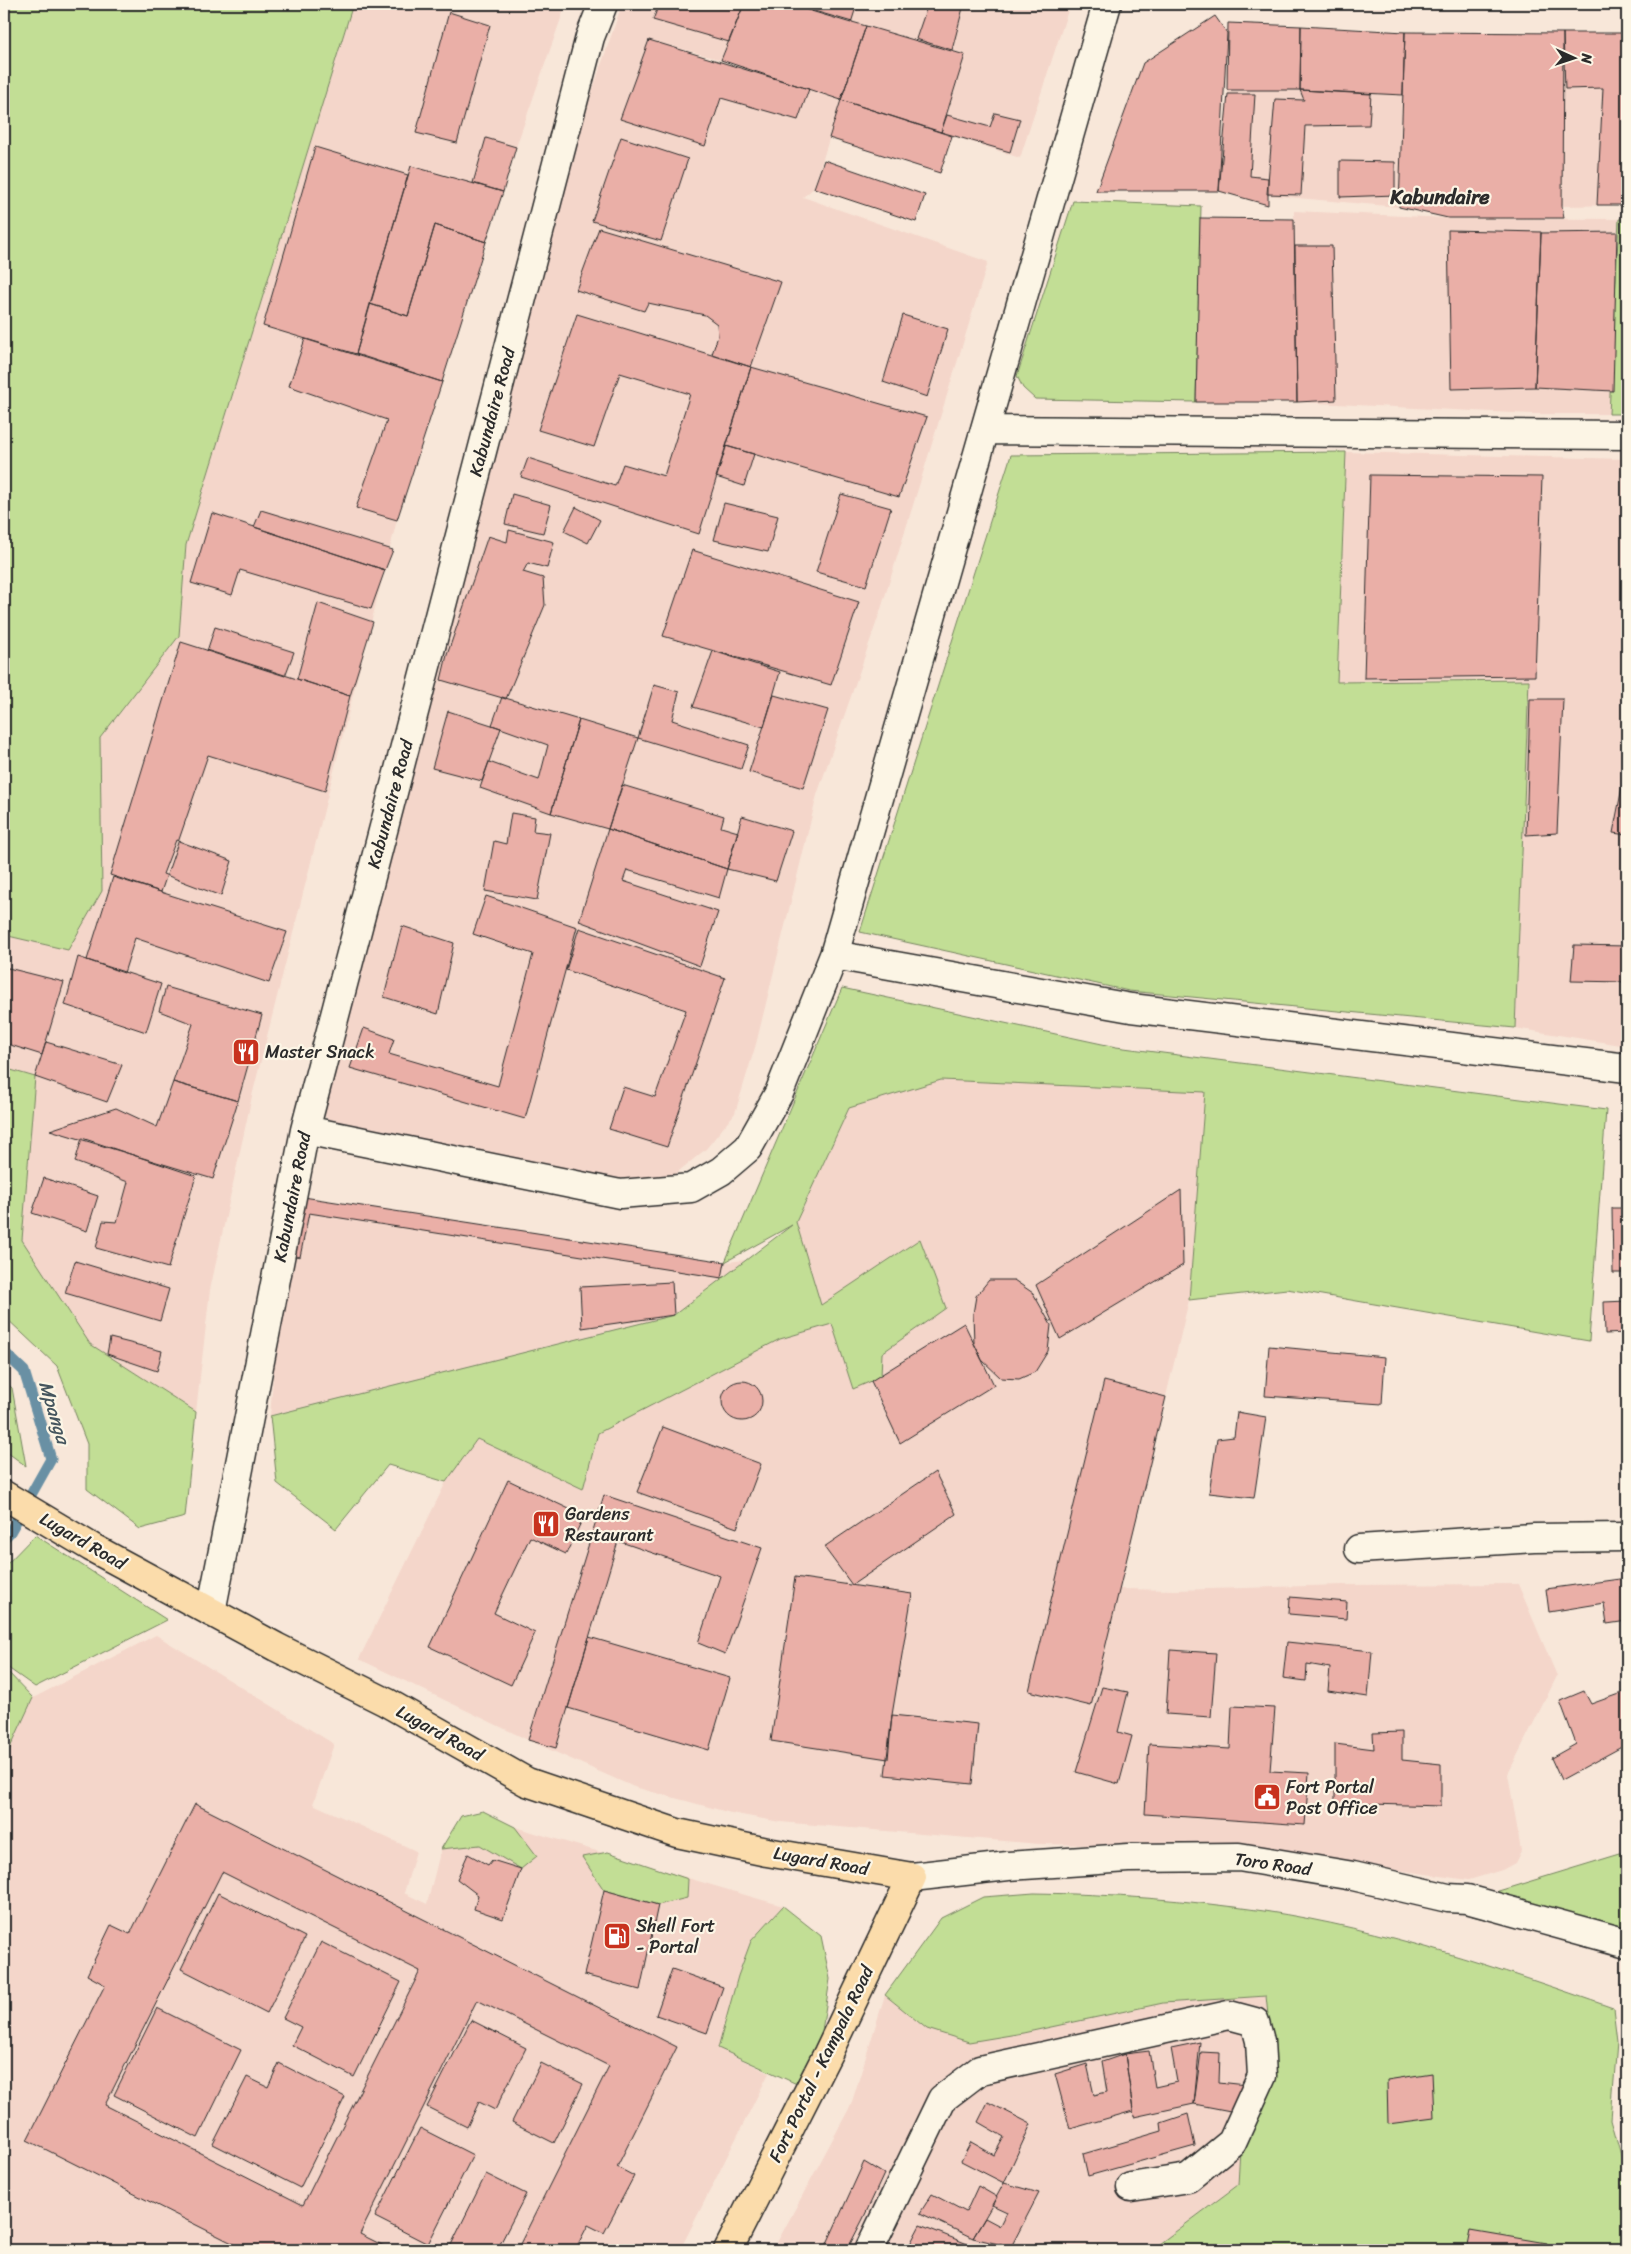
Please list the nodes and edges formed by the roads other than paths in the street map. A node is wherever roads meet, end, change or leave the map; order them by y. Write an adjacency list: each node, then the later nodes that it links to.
1 (603, 4): 7 (street, Kabundaire Road)
2 (1107, 4): 3 (street)
3 (986, 430): 4 (street); 5 (street)
4 (1627, 435)
5 (834, 955): 6 (street); 7 (street)
6 (1627, 1068)
7 (304, 1130): 11 (street, Kabundaire Road)
8 (4, 1495): 11 (highway, Lugard Road)
9 (1627, 1537): 10 (street)
10 (1359, 1549)
11 (211, 1612): 12 (highway, Lugard Road)
12 (912, 1877): 13 (street, Toro Road); 15 (highway, Fort Portal - Kampala Road)
13 (1627, 1943)
14 (1130, 2187): 16 (street)
15 (728, 2250)
16 (869, 2250)

